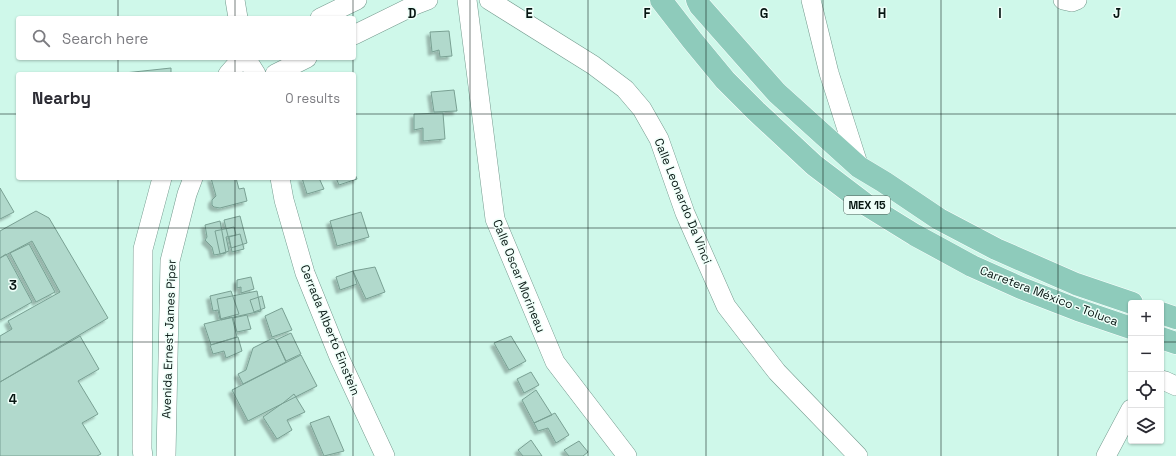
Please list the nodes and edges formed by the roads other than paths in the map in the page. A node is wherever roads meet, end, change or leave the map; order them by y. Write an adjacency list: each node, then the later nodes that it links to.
1 (235, 0): 11 (street)
2 (357, 0): 12 (street)
3 (428, 0): 13 (street)
4 (467, 0): 36 (street, Calle Oscar Morineau)
5 (489, 0): 37 (street, Calle Leonardo Da Vinci)
6 (661, 0): 27 (main road, Carretera México - Toluca / MEX 15)
7 (697, 0): 20 (main road, Carretera México - Toluca / MEX 15)
8 (811, 0): 20 (street)
9 (1063, 0): 10 (street)
10 (1077, 0)
11 (238, 16)
12 (324, 16)
13 (356, 34)
14 (240, 60): 17 (street)
15 (247, 60): 18 (street)
16 (303, 60): 19 (street)
17 (230, 72)
18 (255, 72)
19 (279, 72)
20 (859, 167): 24 (main road, Carretera México - Toluca / MEX 15)
21 (161, 180): 33 (street, Avenida Ernest James Piper)
22 (192, 180): 34 (street, Avenida Ernest James Piper)
23 (280, 180): 35 (street, Cerrada Alberto Einstein)
24 (1128, 302)
25 (1164, 314): 26 (main road)
26 (1176, 318)
27 (1128, 327)
28 (1164, 339): 29 (main road)
29 (1176, 342)
30 (1164, 381): 31 (street)
31 (1176, 386)
32 (1128, 415): 38 (street)
33 (143, 456)
34 (166, 456)
35 (385, 456)
36 (627, 456)
37 (858, 456)
38 (1106, 456)

